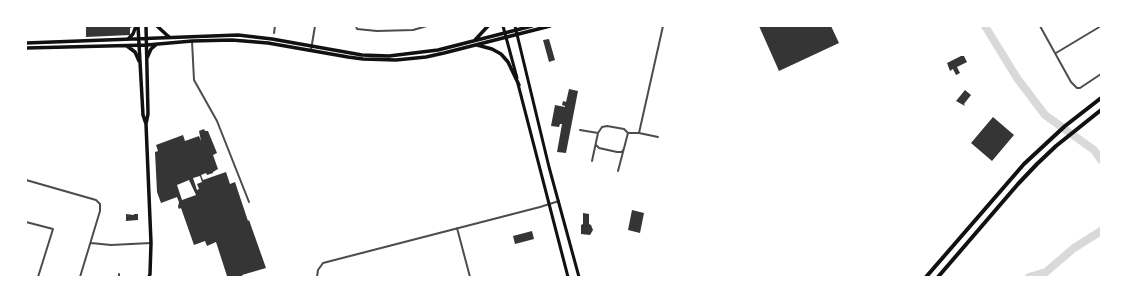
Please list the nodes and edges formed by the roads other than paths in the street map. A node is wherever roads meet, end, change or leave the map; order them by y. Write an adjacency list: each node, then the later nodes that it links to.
1 (137, 26): 20 (main road); 23 (main road)
2 (146, 26): 21 (main road)
3 (157, 26): 19 (main road)
4 (275, 26): 16 (street)
5 (315, 26): 32 (street)
6 (356, 26): 7 (street)
7 (427, 26)
8 (488, 26): 25 (main road)
9 (503, 26): 17 (main road)
10 (532, 26): 15 (main road)
11 (550, 26): 18 (main road)
12 (663, 26): 46 (street)
13 (1040, 26): 35 (street)
14 (1101, 26): 35 (street)
15 (515, 28): 17 (main road); 18 (main road)
16 (274, 33)
17 (505, 33): 22 (main road); 25 (main road)
18 (517, 35): 22 (main road); 53 (main road)
19 (170, 37): 21 (main road); 24 (main road)
20 (139, 38): 21 (main road); 23 (main road); 29 (main road)
21 (146, 38): 30 (main road)
22 (506, 38): 31 (main road); 39 (main road)
23 (128, 39): 26 (main road)
24 (192, 39): 27 (main road); 32 (main road); 34 (main road); 54 (street)
25 (474, 41): 32 (main road)
26 (26, 43)
27 (160, 43): 30 (main road); 36 (main road)
28 (124, 44): 29 (main road); 33 (main road); 37 (main road)
29 (139, 45): 30 (main road); 37 (main road)
30 (147, 45): 36 (main road)
31 (476, 45): 34 (main road); 39 (main road)
32 (311, 46): 34 (street)
33 (26, 48)
34 (311, 51)
35 (1056, 53): 38 (street)
36 (146, 61): 42 (main road)
37 (140, 64): 42 (main road)
38 (1101, 74)
39 (519, 84): 55 (main road)
40 (1101, 98): 67 (highway)
41 (1101, 110): 68 (highway)
42 (146, 124): 59 (main road)
43 (580, 130): 44 (street)
44 (598, 133): 45 (street); 48 (street)
45 (628, 133): 46 (street); 49 (street)
46 (639, 133): 47 (street)
47 (658, 137)
48 (596, 145): 49 (street); 50 (street)
49 (624, 149): 51 (street)
50 (592, 160)
51 (618, 171)
52 (26, 180): 58 (street)
53 (559, 201): 55 (street); 66 (main road)
54 (249, 202)
55 (548, 204): 57 (street); 65 (main road)
56 (26, 222): 60 (street)
57 (457, 228): 63 (street); 64 (street)
58 (91, 243): 59 (street); 61 (street)
59 (151, 243): 62 (main road)
60 (38, 277)
61 (80, 277)
62 (149, 277)
63 (317, 277)
64 (470, 277)
65 (568, 277)
66 (579, 277)
67 (926, 277)
68 (938, 277)

